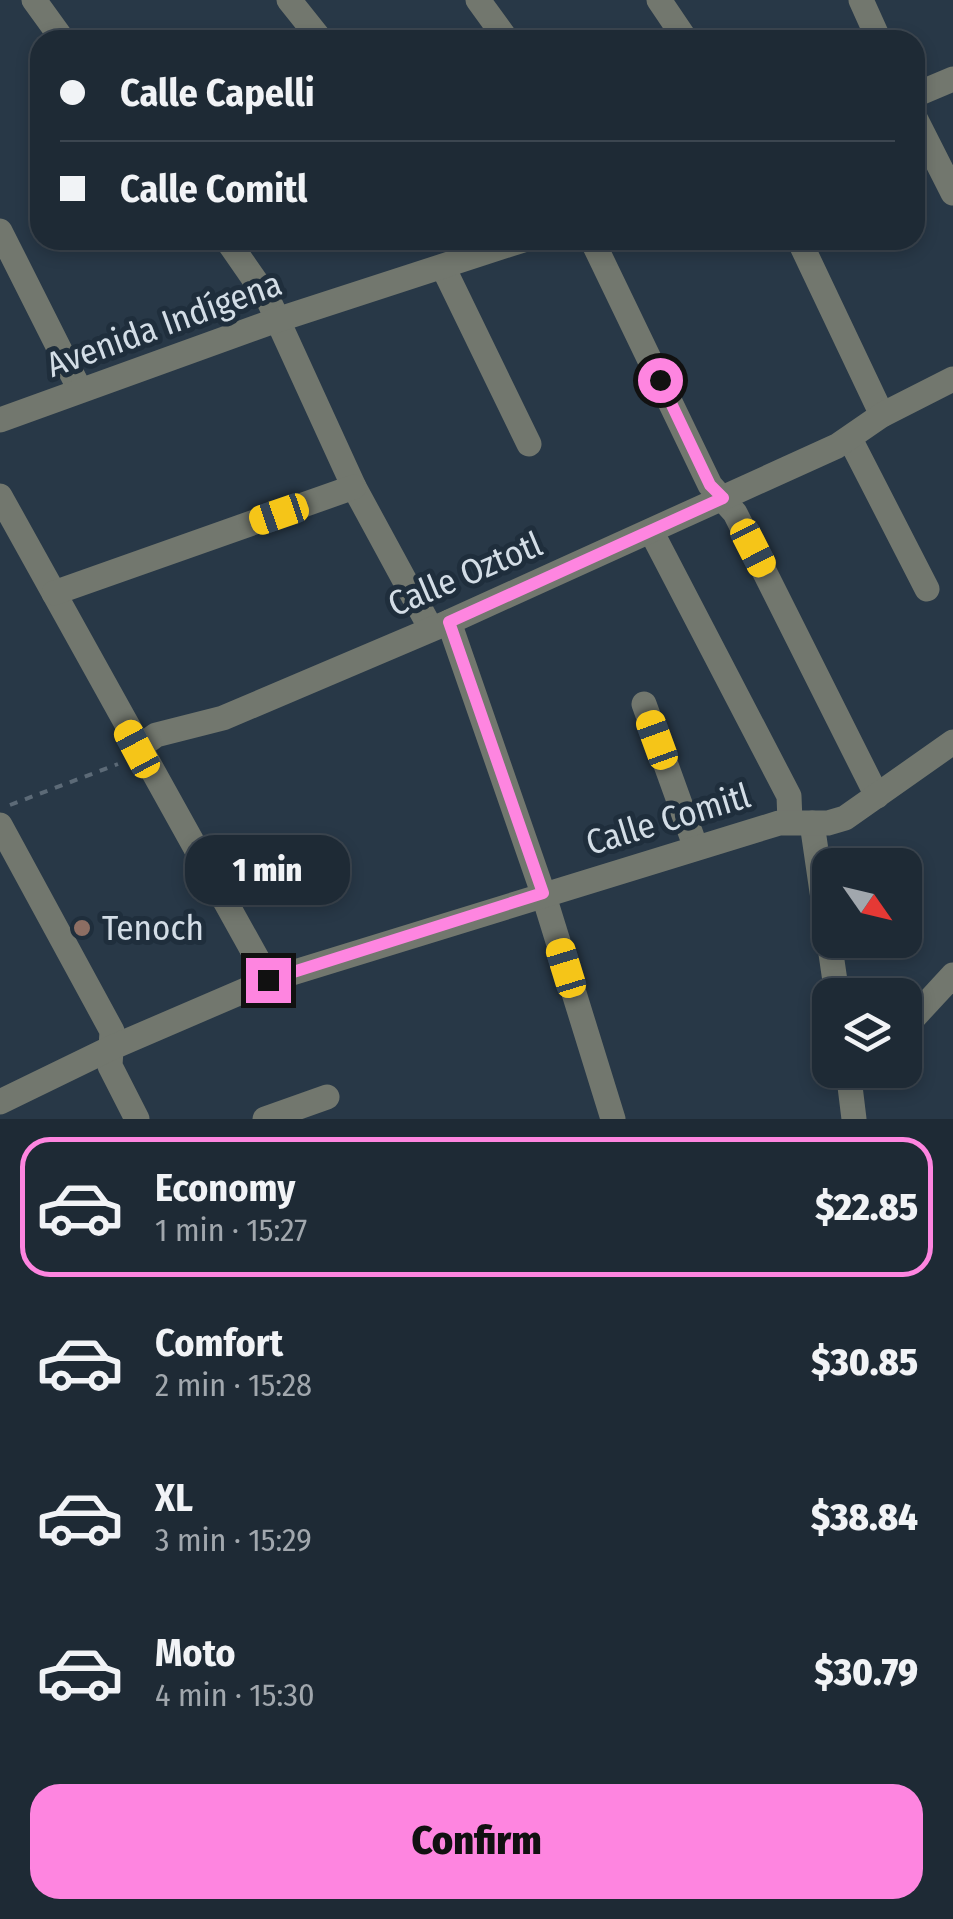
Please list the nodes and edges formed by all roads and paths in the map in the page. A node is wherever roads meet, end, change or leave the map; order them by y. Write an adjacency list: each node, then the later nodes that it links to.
1 (34, 0): 6 (street)
2 (289, 0): 7 (street)
3 (478, 0): 8 (street)
4 (659, 0): 9 (street)
5 (860, 0): 10 (street)
6 (56, 30)
7 (314, 30)
8 (500, 30)
9 (679, 30)
10 (874, 30)
11 (953, 79): 12 (street)
12 (925, 91)
13 (925, 138): 14 (street)
14 (953, 193)
15 (3, 244): 23 (street)
16 (234, 250): 21 (street)
17 (473, 250): 20 (street, Avenida Indígena)
18 (597, 250): 30 (street)
19 (804, 250): 24 (street)
20 (443, 267): 21 (street, Avenida Indígena); 27 (street)
21 (278, 320): 23 (street, Avenida Indígena); 28 (street)
22 (953, 380): 24 (street, Calle Oztotl)
23 (80, 390): 25 (street, Avenida Indígena)
24 (882, 415): 26 (street, Calle Oztotl)
25 (0, 420)
26 (850, 439): 30 (street, Calle Oztotl); 32 (street)
27 (529, 444)
28 (354, 487): 33 (street); 34 (street)
29 (0, 496): 33 (street)
30 (723, 498): 31 (street, Calle Oztotl); 38 (street)
31 (651, 531): 34 (street, Calle Oztotl); 40 (street)
32 (927, 589)
33 (54, 592): 37 (street)
34 (439, 625): 37 (street, Calle Oztotl); 42 (street)
35 (644, 704): 41 (street)
36 (953, 742): 38 (street, Calle Comitl)
37 (137, 749): 39 (path); 45 (street)
38 (877, 796): 40 (street, Calle Comitl)
39 (2, 817): 47 (street)
40 (801, 822): 41 (street, Calle Comitl); 44 (street)
41 (696, 848): 42 (street, Calle Comitl)
42 (543, 893): 45 (street, Calle Comitl); 53 (street)
43 (953, 975): 46 (street)
44 (833, 978)
45 (268, 980): 47 (street, Calle Comitl)
46 (922, 1009)
47 (111, 1048): 50 (street, Calle Comitl); 51 (street)
48 (850, 1088): 54 (street)
49 (327, 1097): 52 (street)
50 (0, 1102)
51 (137, 1119)
52 (266, 1119)
53 (613, 1119)
54 (854, 1119)

